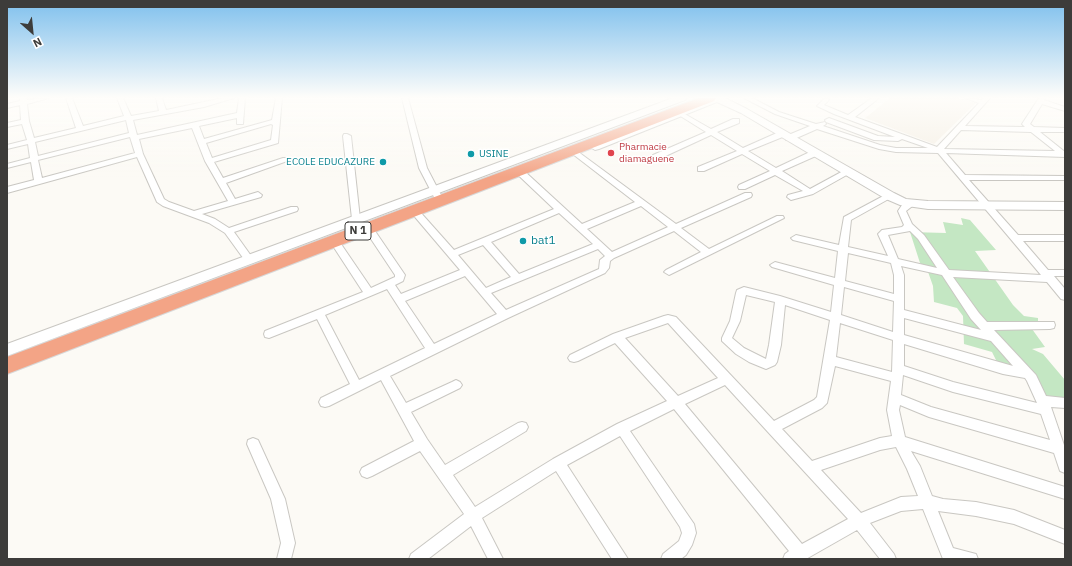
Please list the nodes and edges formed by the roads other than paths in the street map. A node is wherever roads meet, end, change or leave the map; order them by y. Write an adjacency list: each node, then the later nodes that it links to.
1 (26, 124): 33 (street)
2 (78, 124): 24 (street)
3 (100, 124): 24 (street)
4 (130, 124): 29 (street)
5 (192, 124): 29 (street)
6 (194, 124): 34 (street)
7 (239, 124): 27 (street)
8 (265, 124): 27 (street)
9 (277, 124): 44 (street)
10 (411, 124): 57 (street)
11 (619, 124): 57 (highway, N 1)
12 (633, 124): 49 (highway, N 1)
13 (637, 124): 38 (street)
14 (699, 124): 28 (street)
15 (729, 124): 28 (street)
16 (766, 124): 31 (street)
17 (815, 124): 22 (street)
18 (840, 124): 32 (street)
19 (866, 124): 32 (street)
20 (963, 124): 23 (street)
21 (1026, 124): 25 (street)
22 (820, 126): 31 (street); 37 (street)
23 (960, 128): 25 (street); 37 (street)
24 (80, 129): 33 (street)
25 (1032, 130): 26 (street); 41 (street)
26 (1065, 130)
27 (239, 131): 34 (street)
28 (712, 132): 36 (street); 43 (street)
29 (134, 136): 40 (street); 42 (street)
30 (347, 136): 73 (street)
31 (785, 136): 36 (street); 39 (street)
32 (906, 139): 37 (street)
33 (31, 141): 35 (street); 42 (street)
34 (201, 142): 44 (street)
35 (7, 147)
36 (742, 151): 47 (street); 48 (street)
37 (940, 151): 41 (street); 51 (street)
38 (577, 153): 49 (street); 64 (street)
39 (815, 153): 48 (street); 50 (street)
40 (139, 154): 54 (street); 70 (street)
41 (1064, 155)
42 (34, 158): 46 (street); 54 (street)
43 (656, 158)
44 (209, 160): 53 (street)
45 (286, 160): 53 (street)
46 (7, 166)
47 (701, 169)
48 (776, 171): 55 (street); 58 (street)
49 (521, 172): 69 (street); 71 (street); 121 (highway, N 1)
50 (848, 172): 58 (street); 61 (street)
51 (963, 177): 52 (street); 66 (street)
52 (1065, 178)
53 (222, 181): 63 (street)
54 (38, 182): 56 (street)
55 (742, 186)
56 (7, 190)
57 (435, 192): 73 (street); 118 (highway, N 1)
58 (810, 192): 62 (street)
59 (258, 195): 63 (street)
60 (748, 195): 75 (street)
61 (890, 196): 65 (street); 85 (street)
62 (791, 197)
63 (232, 201): 70 (street)
64 (642, 202): 75 (street); 76 (street)
65 (911, 204): 66 (street); 74 (street)
66 (987, 206): 67 (street); 80 (street)
67 (1065, 206)
68 (294, 209): 77 (street)
69 (561, 209): 76 (street); 82 (street)
70 (194, 214): 77 (street)
71 (418, 215): 78 (street); 87 (street)
72 (780, 218): 86 (street)
73 (356, 219): 89 (street)
74 (908, 225): 90 (street); 95 (street)
75 (674, 227): 86 (street); 88 (street)
76 (582, 228): 83 (street)
77 (228, 231): 89 (street)
78 (372, 233): 84 (street); 99 (street)
79 (796, 238): 85 (street)
80 (1015, 238): 81 (street); 96 (street)
81 (1065, 238)
82 (485, 242): 87 (street); 97 (street)
83 (599, 244): 88 (street); 97 (street)
84 (338, 246): 101 (street); 123 (street)
85 (844, 250): 90 (street); 98 (street)
86 (708, 253): 93 (street)
87 (453, 254): 92 (street)
88 (611, 256): 108 (street)
89 (249, 260): 116 (street)
90 (896, 262): 95 (street); 104 (street)
91 (775, 265): 98 (street)
92 (467, 271): 100 (street); 103 (street)
93 (669, 272)
94 (1065, 273): 96 (street)
95 (946, 274): 96 (street); 111 (street)
96 (1048, 276): 102 (street)
97 (518, 279): 100 (street)
98 (840, 283): 104 (street); 109 (street)
99 (389, 284): 101 (street); 103 (street)
100 (485, 292): 108 (street)
101 (369, 293): 106 (street)
102 (1065, 296)
103 (399, 299): 117 (street)
104 (899, 299): 107 (street)
105 (780, 300): 105 (street); 109 (street)
106 (319, 313): 112 (street); 128 (street)
107 (899, 313): 114 (street); 115 (street)
108 (504, 315): 117 (street)
109 (835, 318): 114 (street); 120 (street)
110 (1050, 325): 111 (street)
111 (984, 326): 115 (street)
112 (269, 334)
113 (617, 337): 119 (street); 126 (street); 130 (street)
114 (898, 337): 122 (street); 125 (street)
115 (995, 338): 125 (street)
116 (7, 350)
117 (431, 350): 124 (street)
118 (7, 356)
119 (574, 358)
120 (830, 360): 122 (street); 137 (street)
121 (7, 366)
122 (897, 373): 129 (street); 133 (street)
123 (7, 374)
124 (383, 374): 128 (street); 134 (street)
125 (1028, 374): 133 (street)
126 (727, 379): 130 (street); 137 (street)
127 (456, 385): 134 (street)
128 (357, 387): 131 (street)
129 (894, 397): 138 (street); 141 (street)
130 (675, 401): 136 (street); 152 (street)
131 (325, 402)
132 (1065, 403): 133 (street)
133 (1044, 406): 141 (street)
134 (404, 409): 139 (street)
135 (522, 427): 146 (street)
136 (621, 428): 142 (street); 158 (street)
137 (772, 428): 144 (street)
138 (899, 442): 144 (street); 147 (street); 148 (street)
139 (422, 443): 145 (street); 146 (street)
140 (253, 444): 154 (street)
141 (1060, 445): 143 (street)
142 (558, 463): 149 (street); 157 (street)
143 (1065, 467)
144 (810, 468): 150 (street)
145 (367, 472)
146 (443, 474): 149 (street)
147 (1065, 493)
148 (928, 502): 150 (street); 151 (street); 153 (street)
149 (473, 516): 155 (street); 156 (street)
150 (859, 521): 152 (street); 159 (street)
151 (1065, 537)
152 (795, 556)
153 (950, 557): 160 (street)
154 (284, 559)
155 (416, 559)
156 (496, 559)
157 (622, 559)
158 (668, 559)
159 (889, 559)
160 (970, 559)

